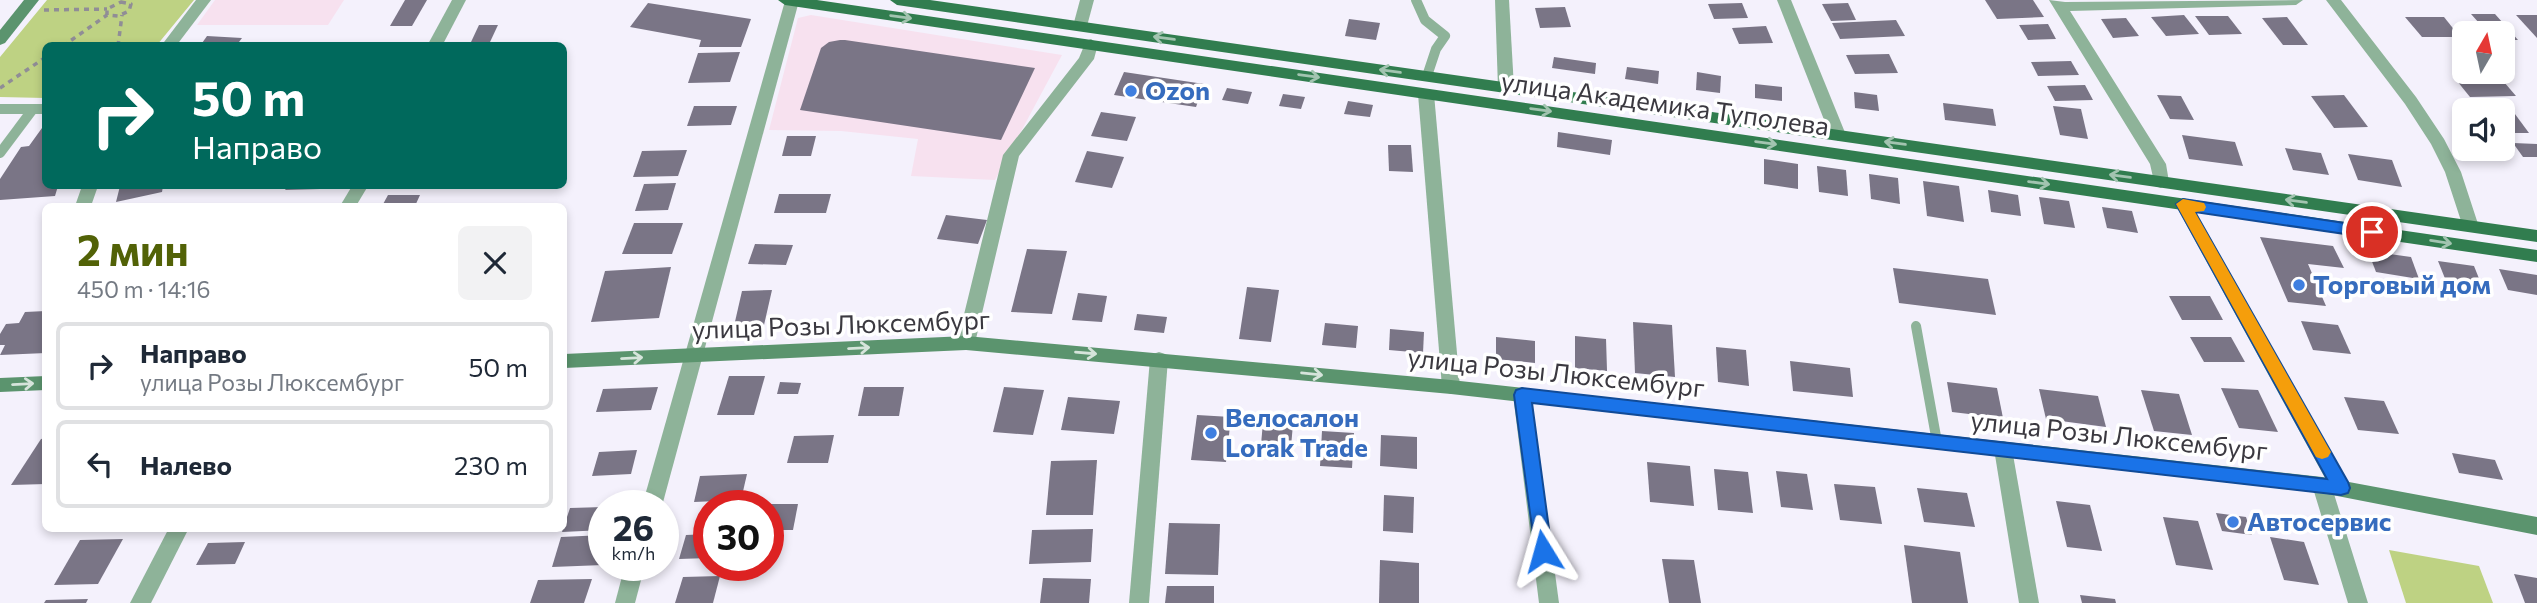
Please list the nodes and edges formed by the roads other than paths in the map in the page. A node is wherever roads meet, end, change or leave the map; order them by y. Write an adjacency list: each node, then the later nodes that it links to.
1 (204, 0): 15 (street)
2 (459, 0): 16 (street)
3 (790, 0): 17 (main road, улица Академика Туполева, one-way to 17); 34 (street)
4 (897, 0): 13 (main road, улица Академика Туполева)
5 (1087, 0): 13 (street)
6 (1416, 0): 18 (lane)
7 (1502, 0): 19 (street)
8 (1784, 0): 23 (street)
9 (2296, 0): 11 (street)
10 (2333, 0): 29 (street)
11 (2058, 4): 25 (street)
12 (28, 5): 14 (street)
13 (1080, 26): 18 (main road, улица Академика Туполева, one-way to 13)
14 (0, 40)
15 (171, 42)
16 (436, 42)
17 (1091, 44): 18 (main road, улица Академика Туполева, one-way to 18); 33 (street)
18 (1427, 85): 19 (main road, улица Академика Туполева); 20 (main road, улица Академика Туполева); 39 (street)
19 (1506, 88): 20 (main road); 23 (main road, улица Академика Туполева)
20 (1473, 100): 27 (main road, улица Академика Туполева, one-way to 27)
21 (0, 109): 22 (street)
22 (39, 109): 24 (lane)
23 (1838, 135): 25 (main road, улица Академика Туполева, one-way to 23)
24 (0, 153)
25 (2161, 182): 26 (main road, улица Академика Туполева); 27 (main road)
26 (2211, 189): 28 (main road); 29 (main road, улица Академика Туполева, one-way to 26)
27 (2131, 197): 28 (main road, улица Академика Туполева)
28 (2183, 204): 31 (main road, улица Академика Туполева, one-way to 31); 43 (street)
29 (2471, 227): 30 (main road, улица Академика Туполева)
30 (2537, 236)
31 (2537, 256)
32 (1916, 326): 41 (lane)
33 (966, 343): 34 (street, улица Розы Люксембург, one-way to 33); 35 (street, улица Розы Люксембург, one-way to 35)
34 (693, 355): 36 (street, улица Розы Люксембург, one-way to 34); 44 (street)
35 (1159, 359): 39 (street, улица Розы Люксембург, one-way to 39); 50 (street)
36 (567, 361)
37 (42, 383): 38 (street, one-way to 37)
38 (0, 385)
39 (1451, 387): 40 (street, улица Розы Люксембург)
40 (1522, 395): 41 (street, улица Розы Люксембург); 51 (street)
41 (1937, 442): 42 (street, улица Розы Люксембург)
42 (2003, 449): 43 (street, улица Розы Люксембург); 52 (street)
43 (2332, 486): 45 (street, улица Розы Люксембург); 53 (street)
44 (656, 490)
45 (2537, 526)
46 (177, 532): 48 (street)
47 (631, 581): 49 (street)
48 (140, 603)
49 (625, 603)
50 (1139, 603)
51 (1549, 603)
52 (2029, 603)
53 (2358, 603)

